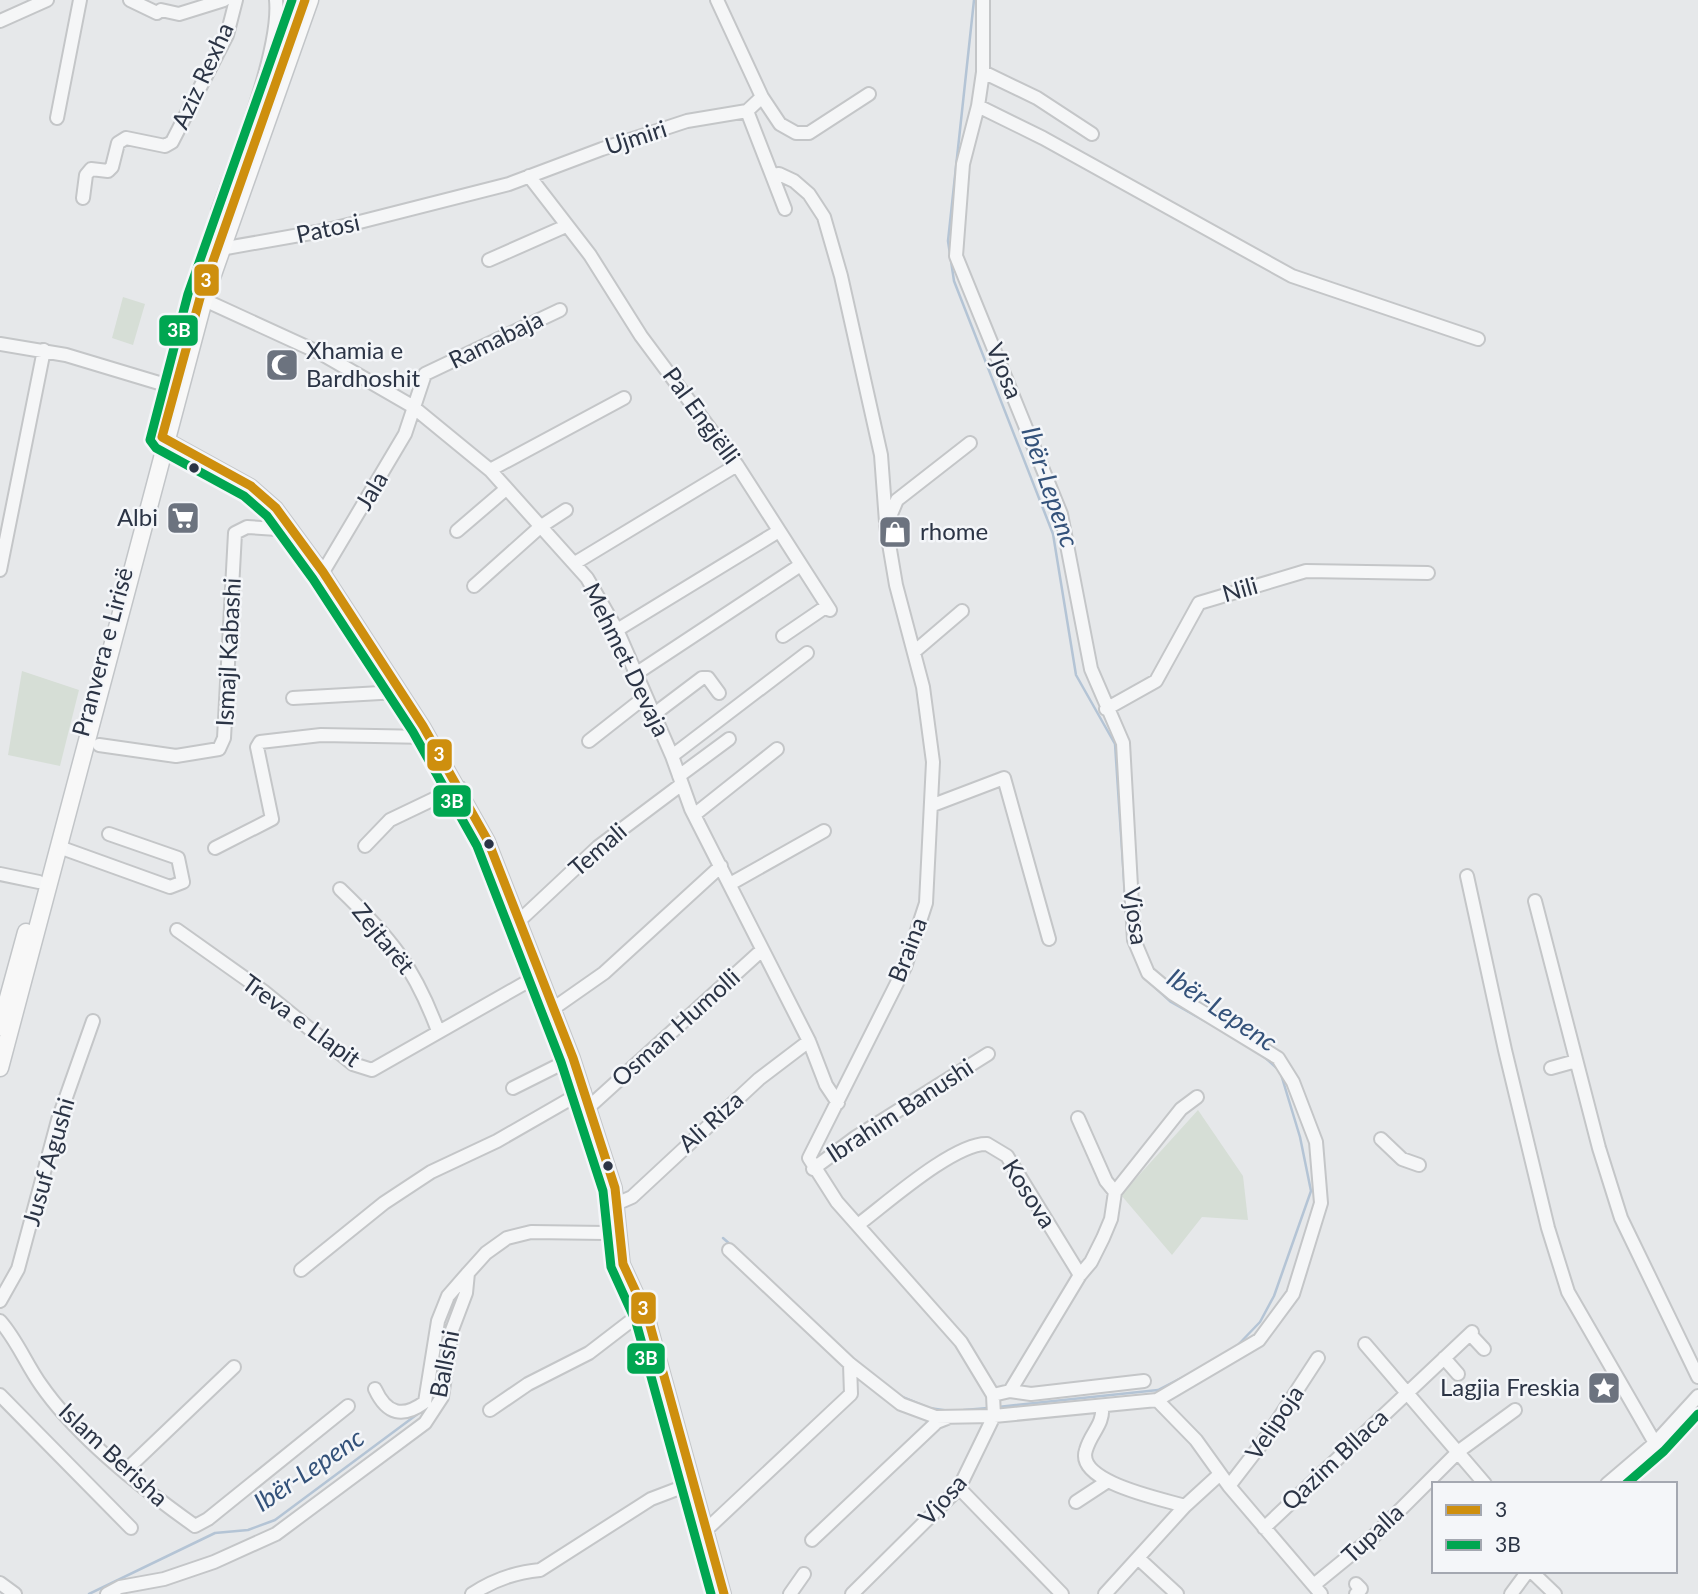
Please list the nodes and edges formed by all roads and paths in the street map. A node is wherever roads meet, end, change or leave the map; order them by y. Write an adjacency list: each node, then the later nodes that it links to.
1 (47, 0): 11 (street)
2 (80, 0): 17 (street)
3 (130, 0): 4 (street)
4 (225, 0)
5 (236, 0): 21 (street, Aziz Rexha)
6 (276, 0): 23 (street)
7 (305, 0): 23 (main road, Pranvera e Lirisë)
8 (310, 0): 25 (main road, Pranvera e Lirisë)
9 (717, 0): 14 (street)
10 (983, 0): 12 (street, Vjosa)
11 (3, 16)
12 (983, 72): 15 (street, Vjosa); 18 (street)
13 (869, 94): 14 (street)
14 (762, 97): 16 (street)
15 (978, 106): 29 (street); 62 (street, Vjosa)
16 (747, 111): 19 (street); 20 (street, Ujmiri)
17 (57, 118)
18 (1092, 134)
19 (772, 175): 22 (street); 41 (street, Braina)
20 (529, 176): 24 (street, Pal Engjëlli); 25 (street, Patosi)
21 (83, 198)
22 (785, 209)
23 (226, 222): 25 (main road, Pranvera e Lirisë)
24 (566, 226): 26 (street); 37 (street, Pal Engjëlli)
25 (217, 251): 27 (main road, Pranvera e Lirisë)
26 (489, 260)
27 (202, 299): 32 (main road, Pranvera e Lirisë); 34 (street, Mehmet Devaja)
28 (560, 310): 34 (street, Ramabaja)
29 (1478, 339)
30 (0, 344): 31 (street)
31 (44, 350): 32 (street); 48 (street)
32 (177, 389): 35 (main road, Pranvera e Lirisë)
33 (624, 398): 38 (street)
34 (412, 406): 38 (street, Mehmet Devaja); 49 (street, Jala)
35 (164, 439): 43 (street); 77 (main road, Pranvera e Lirisë); 82 (main road, Pranvera e Lirisë)
36 (970, 443): 41 (street)
37 (737, 465): 45 (street, Pal Engjëlli); 46 (street)
38 (490, 470): 39 (street, Mehmet Devaja)
39 (506, 489): 42 (street, Mehmet Devaja); 44 (street)
40 (566, 510): 42 (street)
41 (886, 526): 55 (street, Braina)
42 (540, 527): 46 (street, Mehmet Devaja); 51 (street)
43 (292, 530): 49 (street); 67 (street, Ismajl Kabashi)
44 (457, 531)
45 (779, 531): 53 (street); 54 (street, Pal Engjëlli)
46 (575, 563): 53 (street, Mehmet Devaja)
47 (796, 568): 57 (street)
48 (0, 569)
49 (323, 572): 58 (street)
50 (1428, 573): 62 (street, Nili)
51 (474, 586)
52 (962, 611): 55 (street)
53 (617, 630): 57 (street, Mehmet Devaja)
54 (783, 636)
55 (914, 652): 72 (street, Braina)
56 (807, 653): 69 (street)
57 (635, 675): 60 (street, Mehmet Devaja)
58 (398, 692): 61 (street); 64 (street)
59 (719, 694): 63 (street)
60 (645, 697): 63 (street, Mehmet Devaja); 66 (street)
61 (293, 698)
62 (1106, 709): 136 (street, Vjosa)
63 (653, 715): 69 (street, Mehmet Devaja)
64 (429, 737): 71 (street); 78 (street)
65 (729, 739): 70 (street, Temali)
66 (589, 741)
67 (99, 745)
68 (777, 749): 73 (street)
69 (672, 756): 70 (street, Mehmet Devaja)
70 (680, 780): 73 (street, Mehmet Devaja); 86 (street, Temali)
71 (459, 787): 76 (street); 86 (street)
72 (933, 805): 88 (street); 104 (street, Braina)
73 (694, 815): 79 (street, Mehmet Devaja)
74 (824, 831): 83 (street)
75 (109, 834): 77 (street)
76 (365, 846)
77 (59, 847): 99 (main road, Pranvera e Lirisë)
78 (215, 848)
79 (721, 866): 83 (street, Mehmet Devaja); 91 (street)
80 (0, 874): 82 (street)
81 (1467, 876): 144 (street)
82 (40, 882): 93 (main road, Pranvera e Lirisë)
83 (730, 884): 89 (street, Mehmet Devaja)
84 (340, 889): 94 (street, Zejtarët)
85 (1535, 901): 98 (street)
86 (519, 921): 90 (street)
87 (177, 930): 94 (street, Treva e Llapit)
88 (1049, 939)
89 (762, 950): 95 (street, Mehmet Devaja); 105 (street, Osman Humolli)
90 (539, 975): 91 (street); 94 (street, Treva e Llapit)
91 (554, 1008): 97 (street)
92 (93, 1021): 118 (street, Jusuf Agushi)
93 (0, 1027)
94 (438, 1031)
95 (809, 1041): 104 (street, Mehmet Devaja); 111 (street, Ali Riza)
96 (988, 1054): 109 (street, Ibrahim Banushi)
97 (573, 1058): 101 (street); 102 (street)
98 (1576, 1061): 100 (street); 128 (street)
99 (0, 1068)
100 (1551, 1068)
101 (513, 1088)
102 (584, 1091): 105 (street); 115 (street)
103 (1197, 1097): 110 (street)
104 (838, 1103): 109 (street, Braina)
105 (589, 1107): 111 (street)
106 (1078, 1118): 110 (street)
107 (1381, 1139): 108 (street)
108 (1419, 1165)
109 (813, 1169): 112 (street)
110 (1115, 1192): 117 (street)
111 (616, 1207): 113 (street)
112 (859, 1224): 117 (street, Kosova); 135 (street)
113 (619, 1234): 116 (street); 119 (street)
114 (729, 1250): 125 (street)
115 (301, 1270)
116 (468, 1273): 130 (street); 168 (street, Ballshi)
117 (1080, 1275): 131 (street)
118 (0, 1301)
119 (646, 1314): 139 (street); 152 (street)
120 (0, 1321): 147 (street, Islam Berisha)
121 (1365, 1345): 132 (street, Qazim Bllaca)
122 (1484, 1349): 124 (street, Qazim Bllaca)
123 (1318, 1358): 153 (street, Velipoja)
124 (1444, 1358): 127 (street); 132 (street, Qazim Bllaca)
125 (850, 1364): 142 (street); 159 (street)
126 (234, 1367): 147 (street)
127 (1458, 1374)
128 (1698, 1377)
129 (1144, 1381): 131 (street)
130 (375, 1389)
131 (1010, 1391): 135 (street)
132 (1406, 1393): 145 (street, Qazim Bllaca); 158 (street, Qazim Bllaca)
133 (0, 1395): 157 (street)
134 (1698, 1396): 144 (street)
135 (992, 1398): 141 (street)
136 (1157, 1400): 138 (street, Vjosa); 148 (street, Velipoja)
137 (348, 1406): 147 (street, Islam Berisha)
138 (1102, 1406): 141 (street, Vjosa); 150 (street)
139 (490, 1410)
140 (1515, 1410): 145 (street)
141 (994, 1416): 143 (street); 146 (street, Vjosa)
142 (948, 1418): 143 (street); 160 (street)
143 (962, 1418): 146 (street)
144 (1655, 1443): 149 (street)
145 (1459, 1451): 151 (street, Qazim Bllaca); 166 (street, Tupalla)
146 (978, 1452): 154 (street, Vjosa)
147 (125, 1471)
148 (1220, 1474): 153 (street, Velipoja); 156 (street)
149 (1622, 1479)
150 (1108, 1481): 155 (street); 156 (street)
151 (1483, 1482)
152 (693, 1483): 159 (street); 169 (street)
153 (1229, 1486): 158 (street, Velipoja)
154 (959, 1488): 172 (street, Vjosa); 173 (street)
155 (1076, 1502)
156 (1185, 1506): 161 (street)
157 (131, 1528)
158 (1264, 1528): 166 (street, Velipoja)
159 (706, 1530): 170 (street)
160 (812, 1540)
161 (1138, 1558): 174 (street); 175 (street)
162 (1527, 1573): 176 (street)
163 (1531, 1573): 177 (street)
164 (804, 1574): 171 (street)
165 (0, 1583): 167 (street)
166 (1318, 1589)
167 (15, 1594)
168 (107, 1594)
169 (472, 1594)
170 (724, 1594)
171 (790, 1594)
172 (852, 1594)
173 (1062, 1594)
174 (1105, 1594)
175 (1177, 1594)
176 (1511, 1594)
177 (1555, 1594)

